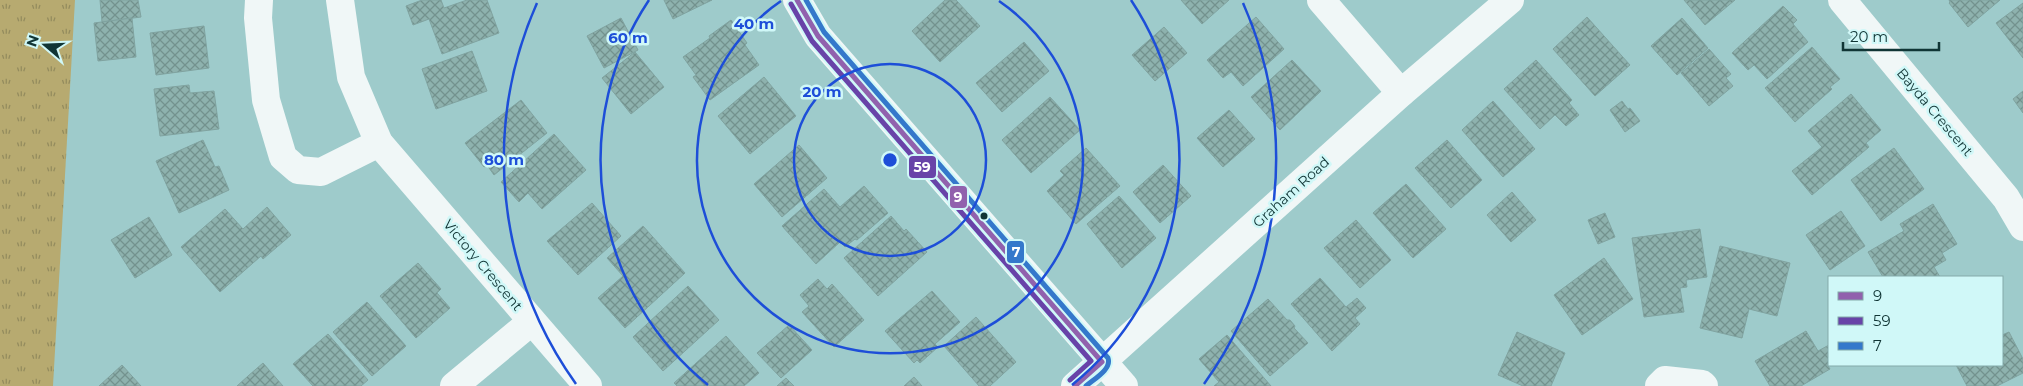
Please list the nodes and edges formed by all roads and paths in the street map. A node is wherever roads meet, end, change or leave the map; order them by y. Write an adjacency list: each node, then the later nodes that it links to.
1 (259, 0): 8 (street)
2 (340, 0): 8 (street, Victory Crescent)
3 (797, 0): 11 (street)
4 (1321, 0): 7 (street)
5 (1510, 0): 7 (street, Graham Road)
6 (1842, 0): 9 (street, Bayda Crescent)
7 (1401, 93): 11 (street, Graham Road)
8 (380, 144): 10 (street, Victory Crescent)
9 (2023, 227)
10 (531, 322): 12 (street); 13 (street, Victory Crescent)
11 (1102, 362): 14 (street, Graham Road); 15 (street)
12 (454, 386)
13 (588, 386)
14 (1075, 386)
15 (1124, 386)
16 (1659, 386): 17 (street)
17 (1704, 386)

